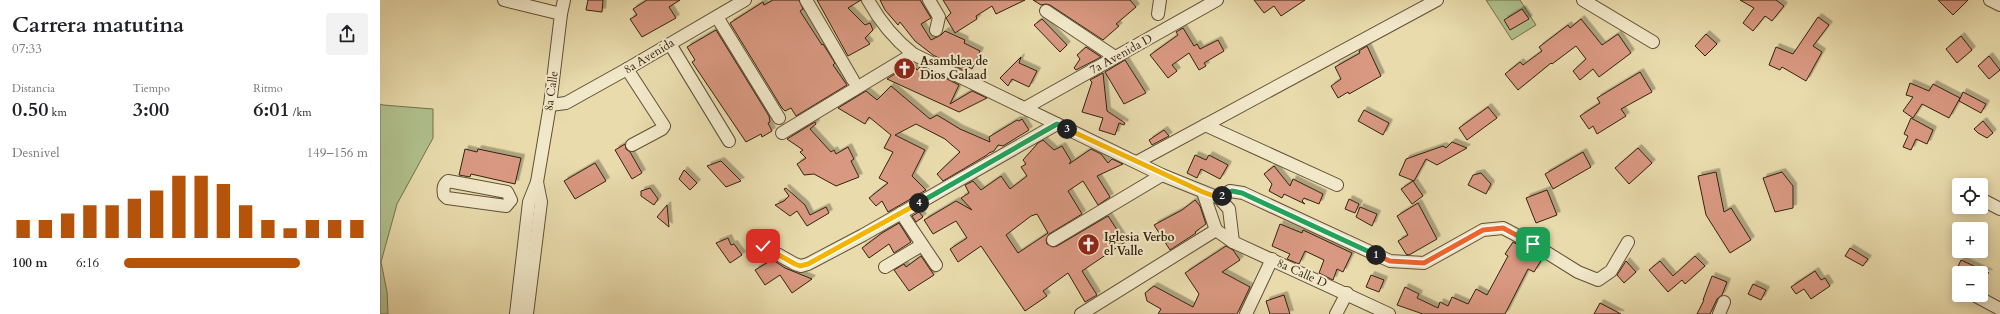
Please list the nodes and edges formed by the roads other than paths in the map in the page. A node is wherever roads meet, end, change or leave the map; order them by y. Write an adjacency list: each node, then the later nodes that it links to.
1 (504, 0): 14 (street)
2 (564, 0): 14 (street, 8a Calle)
3 (806, 0): 23 (street)
4 (868, 0): 20 (street)
5 (929, 0): 17 (street)
6 (1160, 0): 15 (street)
7 (1217, 0): 21 (street, 7a Avenida D)
8 (1438, 0): 28 (street)
9 (1583, 0): 18 (street)
10 (1990, 0): 12 (street)
11 (740, 1): 16 (street, 8a Avenida)
12 (2000, 5)
13 (1046, 11): 21 (street)
14 (561, 14): 24 (street, 8a Calle)
15 (1158, 14)
16 (717, 17): 19 (street, 8a Avenida); 26 (street)
17 (936, 30)
18 (1653, 42)
19 (670, 44): 22 (street, 8a Avenida); 30 (street)
20 (912, 54): 25 (street); 29 (street)
21 (1115, 57): 25 (street, 7a Avenida D)
22 (628, 70): 24 (street, 8a Avenida); 31 (street)
23 (853, 80)
24 (550, 105): 34 (street, 8a Calle)
25 (1025, 108): 27 (street)
26 (779, 118)
27 (1057, 124): 32 (street); 42 (street)
28 (1205, 125): 32 (street); 35 (street)
29 (782, 133)
30 (729, 141)
31 (632, 145)
32 (1137, 162): 33 (street)
33 (1162, 174): 36 (street); 44 (street)
34 (537, 182): 39 (street, 8a Calle); 57 (street, 8a Calle)
35 (1336, 185)
36 (1203, 192): 37 (street); 43 (street)
37 (1219, 198): 45 (street); 46 (street)
38 (511, 200): 38 (street); 39 (street)
39 (529, 202): 56 (street, 8a Calle)
40 (1988, 203): 41 (street)
41 (2000, 209)
42 (901, 213): 47 (street); 48 (street)
43 (1216, 230): 45 (street, 8a Calle D); 58 (street)
44 (1053, 240)
45 (1233, 242): 49 (street, 8a Calle D)
46 (1628, 242)
47 (922, 245): 50 (street); 51 (street)
48 (763, 246)
49 (1272, 259): 52 (street, 8a Calle D); 59 (street)
50 (936, 265)
51 (885, 267)
52 (1347, 293): 60 (street); 61 (street, 8a Calle D)
53 (1724, 302): 62 (street)
54 (1987, 302): 55 (street)
55 (2000, 309)
56 (516, 314)
57 (527, 314)
58 (1081, 314)
59 (1246, 314)
60 (1336, 314)
61 (1389, 314)
62 (1719, 314)

